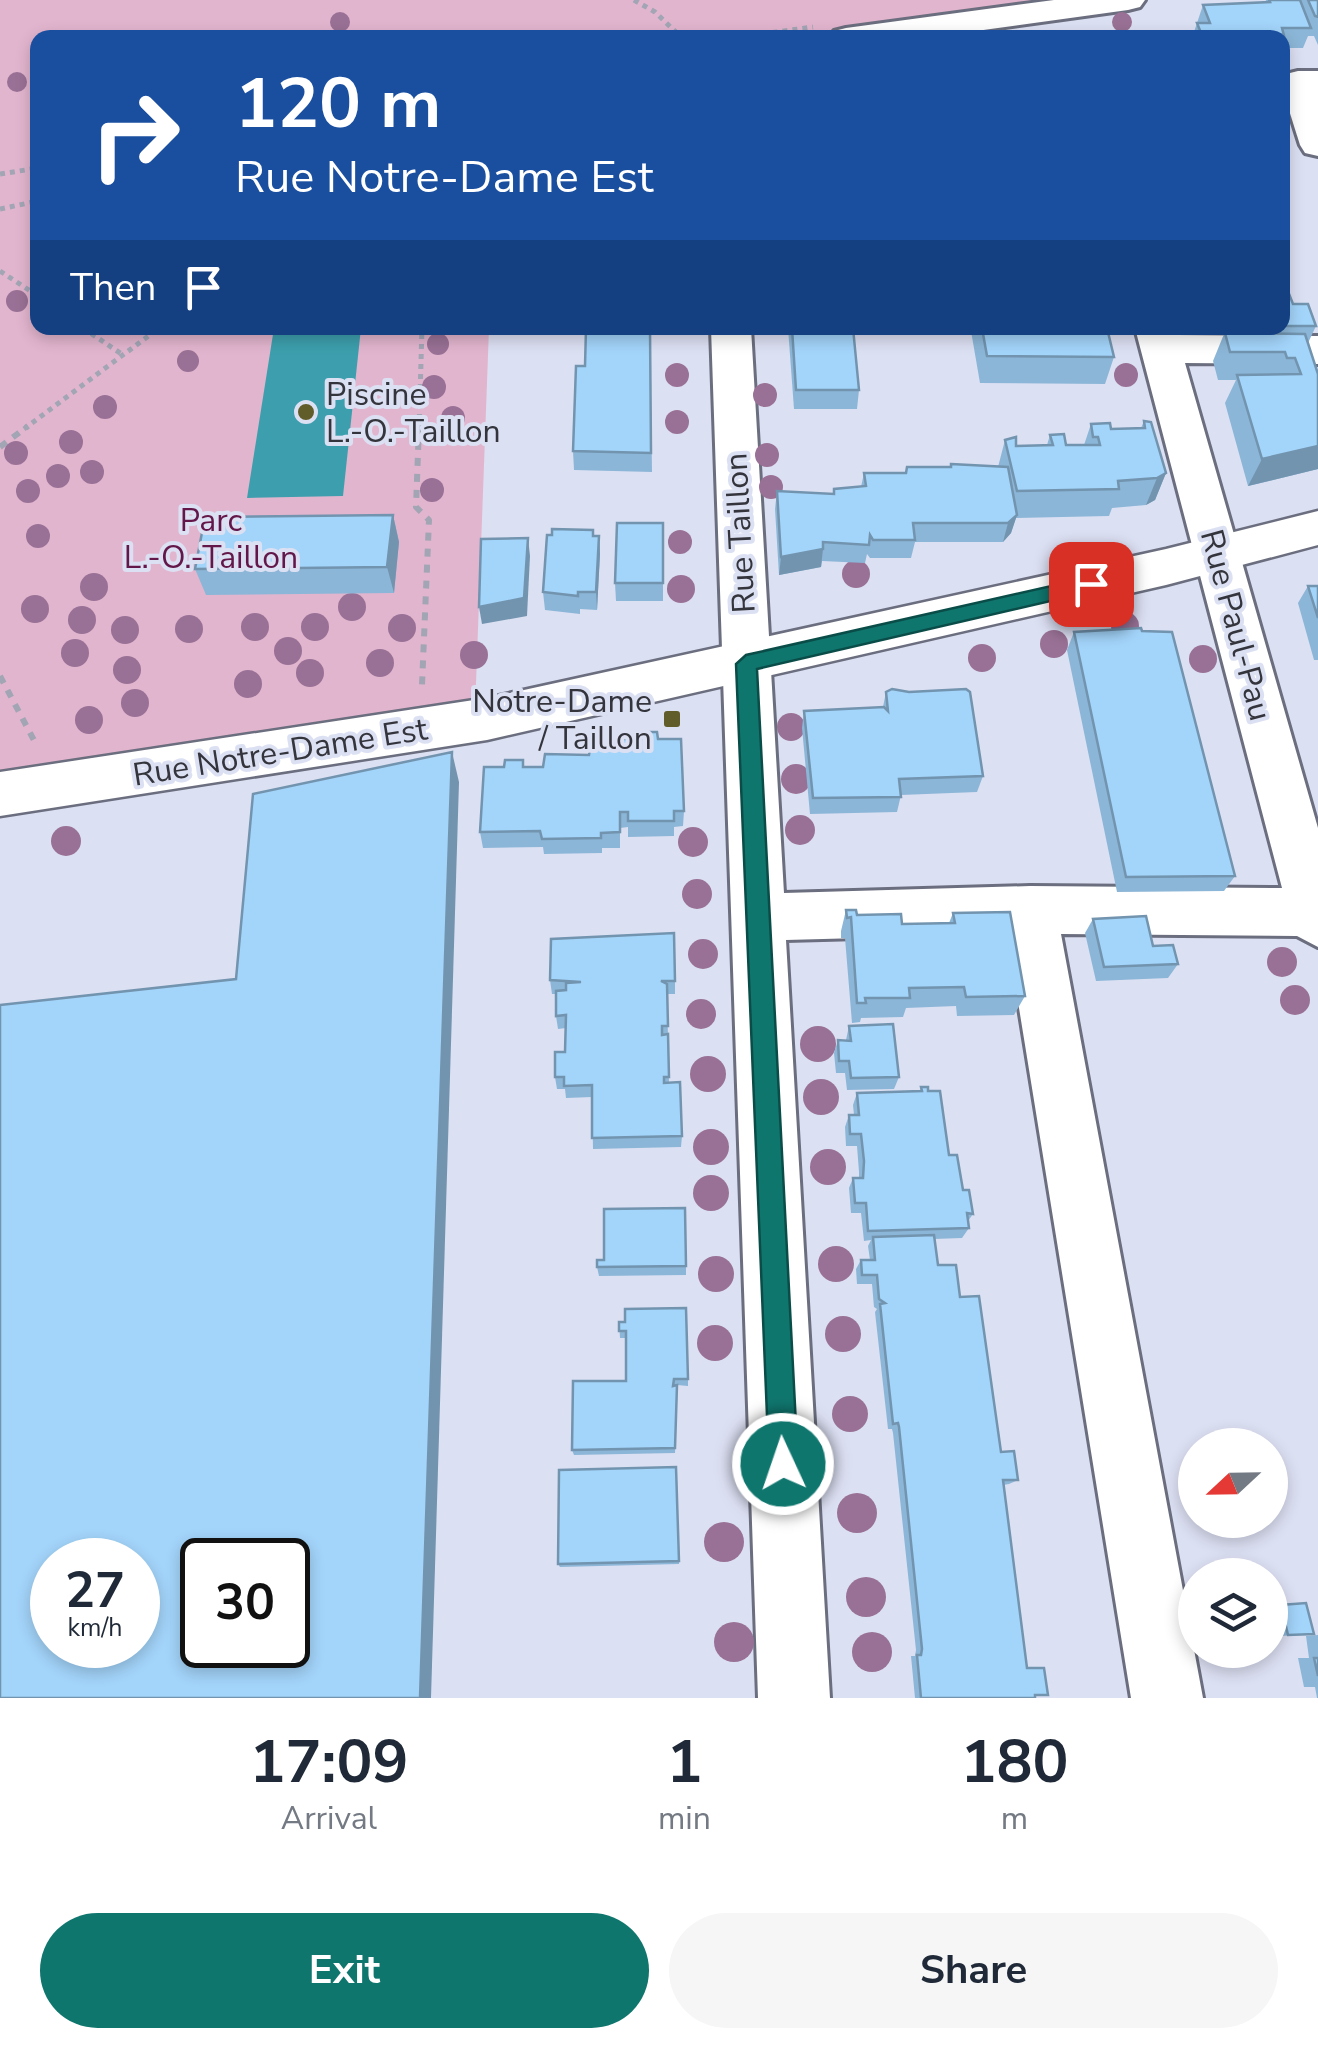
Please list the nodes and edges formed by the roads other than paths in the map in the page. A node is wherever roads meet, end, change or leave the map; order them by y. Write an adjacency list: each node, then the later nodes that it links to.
1 (1128, 0): 2 (street)
2 (1071, 24): 3 (street)
3 (975, 30)
4 (1318, 81): 5 (street)
5 (1318, 145)
6 (731, 335): 11 (street, Rue Taillon)
7 (1158, 338): 8 (street); 10 (street, Rue Paul-Pau)
8 (1318, 350)
9 (1318, 528): 10 (main road, Rue Notre-Dame Est)
10 (1217, 555): 11 (main road, Rue Notre-Dame Est); 15 (street, Rue Paul-Pau)
11 (746, 664): 12 (main road, Rue Notre-Dame Est); 14 (street, Rue Taillon)
12 (0, 794)
13 (1030, 910): 14 (street); 15 (street); 17 (street)
14 (758, 917): 16 (street, Rue Taillon)
15 (1316, 918)
16 (794, 1698)
17 (1167, 1698)

